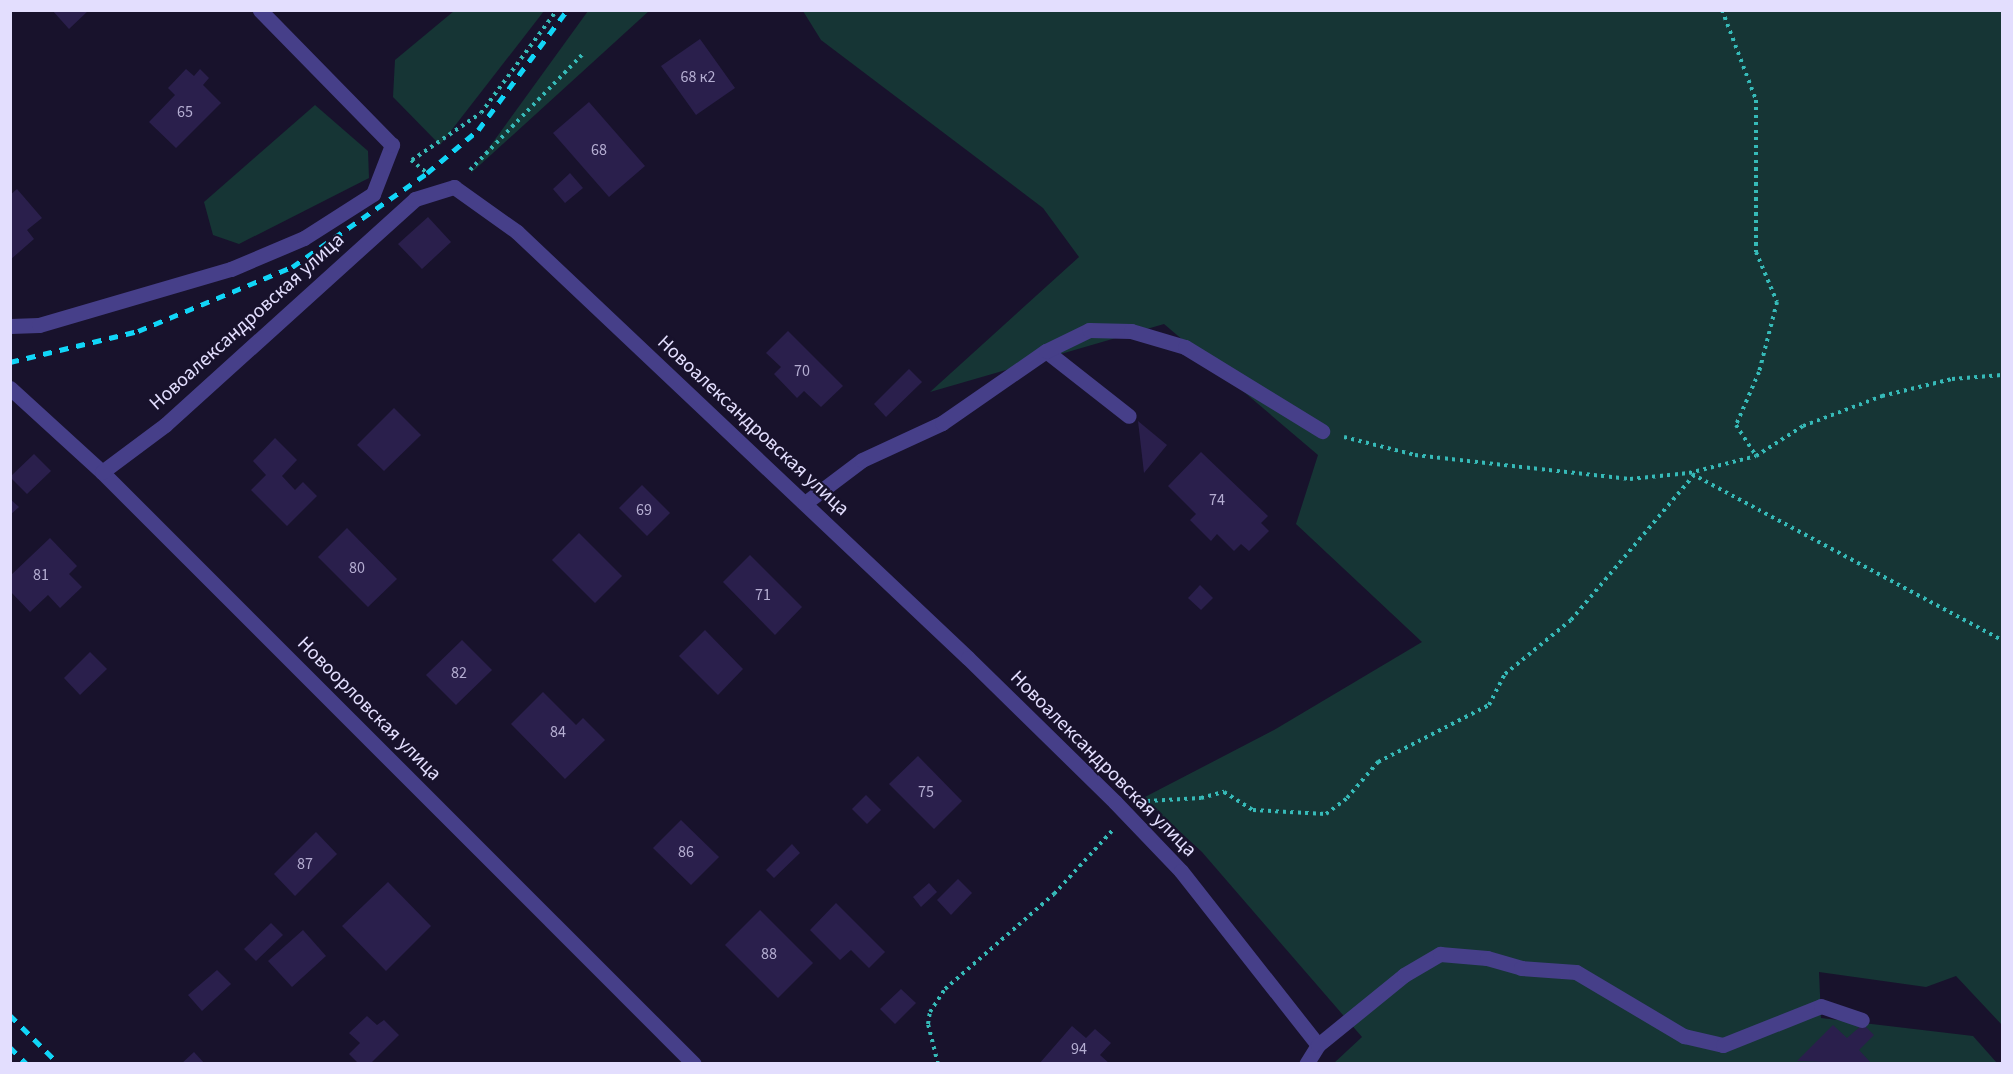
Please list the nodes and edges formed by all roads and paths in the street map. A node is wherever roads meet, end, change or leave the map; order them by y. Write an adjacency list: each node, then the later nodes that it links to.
1 (260, 10): 7 (street)
2 (557, 10): 5 (path)
3 (1722, 10): 13 (path)
4 (583, 54): 6 (path)
5 (412, 160)
6 (454, 187): 14 (street, Новоалександровская улица); 16 (street, Новоалександровская улица)
7 (10, 326)
8 (1046, 351): 11 (street); 12 (street); 16 (street)
9 (2002, 375): 13 (path)
10 (10, 388): 14 (street, Новоорловская улица)
11 (1129, 416)
12 (1322, 431): 15 (path)
13 (1756, 456): 15 (path)
14 (102, 472): 22 (street, Новоорловская улица)
15 (1691, 474): 17 (path); 18 (path)
16 (805, 503): 18 (street, Новоалександровская улица)
17 (2002, 640)
18 (1115, 802): 19 (street, Новоалександровская улица)
19 (1128, 817): 21 (street, Новоалександровская улица); 23 (path)
20 (1862, 1020): 21 (street)
21 (1318, 1046): 24 (street)
22 (694, 1064)
23 (938, 1064)
24 (1305, 1064)

